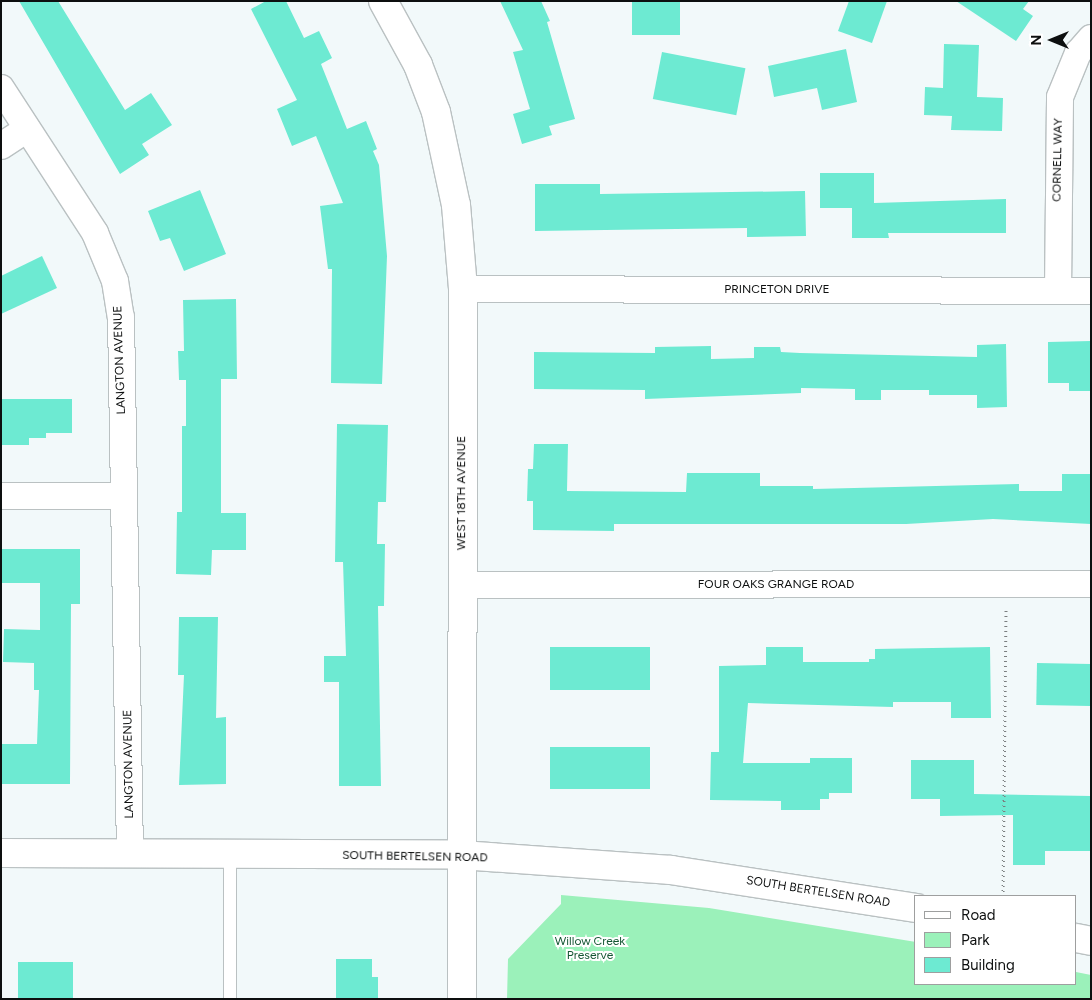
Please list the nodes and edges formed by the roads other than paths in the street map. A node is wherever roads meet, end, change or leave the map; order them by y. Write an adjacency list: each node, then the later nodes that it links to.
1 (384, 1): 6 (street, WEST 18TH AVENUE)
2 (1091, 38): 7 (street, CORNELL WAY)
3 (1, 88): 4 (street, LANGTON AVENUE)
4 (27, 129): 5 (street); 10 (street, LANGTON AVENUE)
5 (1, 146)
6 (463, 289): 7 (street, PRINCETON DRIVE); 12 (street, WEST 18TH AVENUE)
7 (1058, 291): 8 (street, PRINCETON DRIVE)
8 (1091, 291)
9 (1, 496): 10 (street)
10 (124, 496): 14 (street, LANGTON AVENUE)
11 (1091, 584): 12 (street, FOUR OAKS GRANGE ROAD)
12 (462, 585): 16 (street, WEST 18TH AVENUE)
13 (1, 853): 14 (street, SOUTH BERTELSEN ROAD)
14 (130, 853): 15 (street, SOUTH BERTELSEN ROAD)
15 (230, 854): 16 (street, SOUTH BERTELSEN ROAD); 20 (lane)
16 (461, 855): 17 (street, SOUTH BERTELSEN ROAD); 21 (street, WEST 18TH AVENUE)
17 (914, 908)
18 (1077, 938): 19 (street)
19 (1091, 941)
20 (230, 999)
21 (462, 999)

